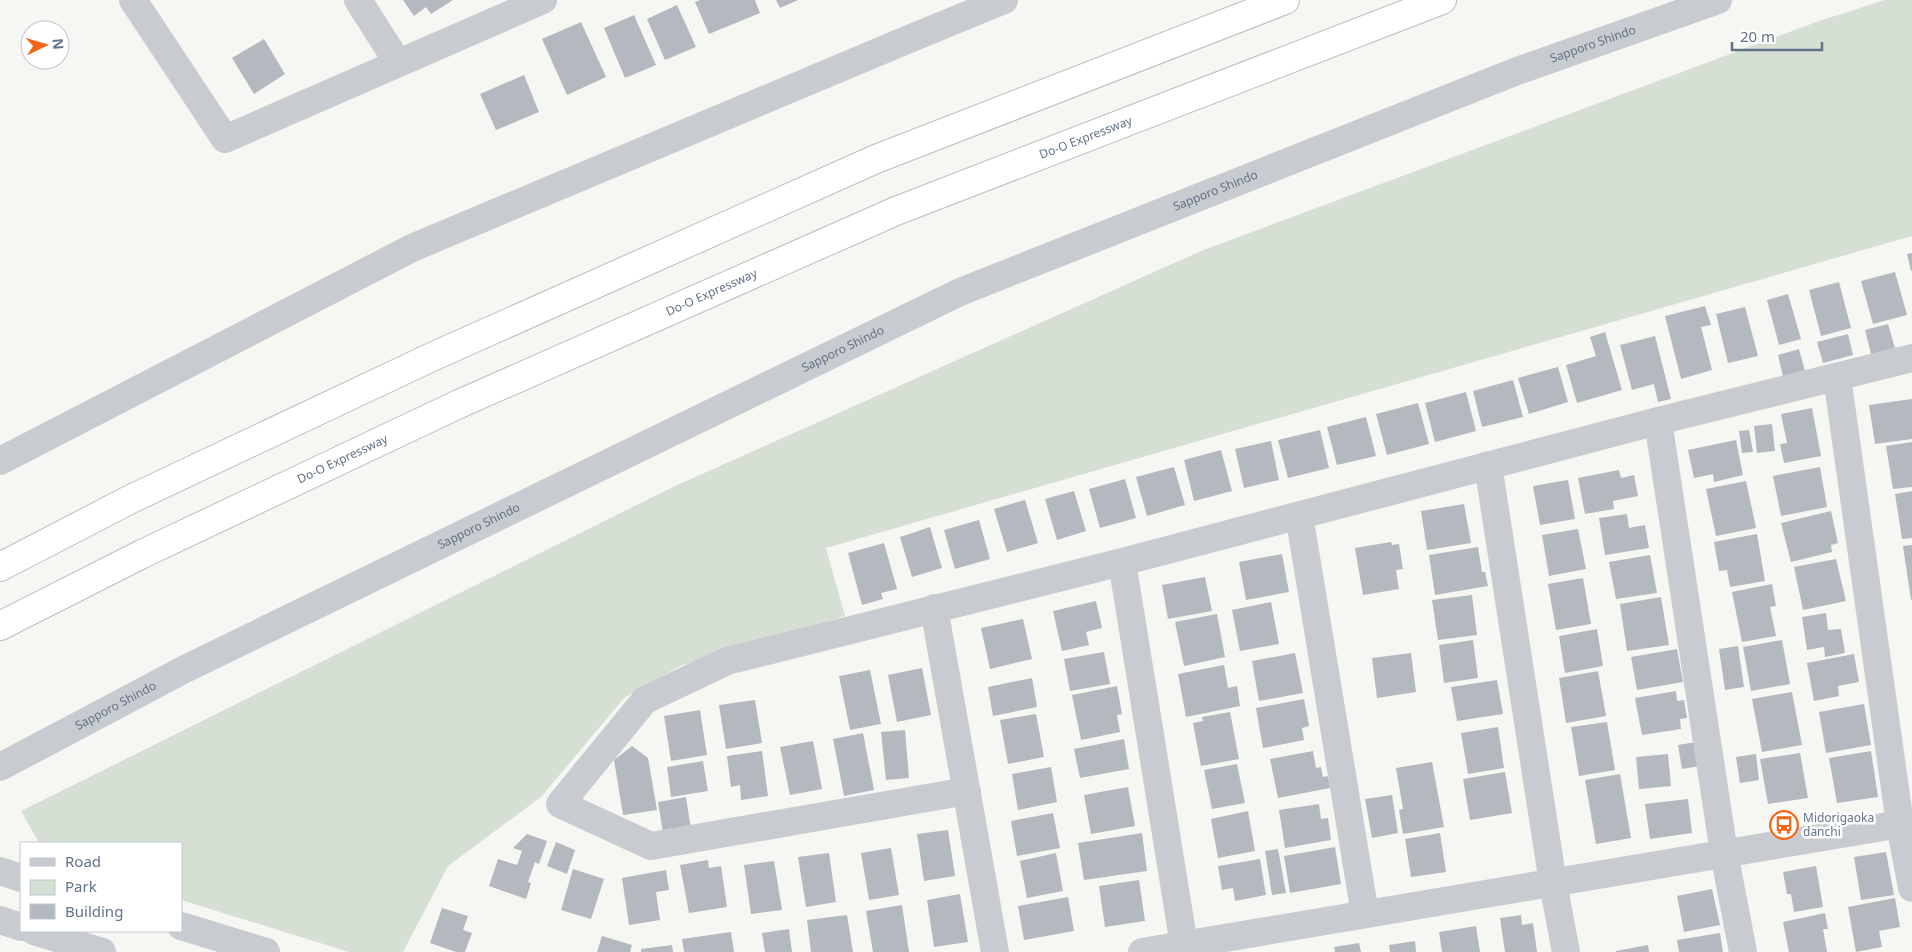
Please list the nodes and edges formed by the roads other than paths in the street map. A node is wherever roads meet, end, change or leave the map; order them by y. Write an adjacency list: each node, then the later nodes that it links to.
1 (134, 0): 8 (street)
2 (358, 0): 8 (street)
3 (543, 0): 8 (street)
4 (1004, 0): 12 (street)
5 (1285, 0): 16 (highway)
6 (1442, 0): 18 (highway, Do-O Expressway)
7 (1718, 0): 19 (street, Sapporo Shindo)
8 (398, 64)
9 (1912, 358): 10 (street)
10 (1837, 377): 11 (street); 21 (street)
11 (1658, 421): 13 (street); 22 (street)
12 (0, 461)
13 (1488, 466): 14 (street); 25 (street)
14 (1299, 515): 15 (street); 27 (street)
15 (1122, 562): 17 (street); 32 (street)
16 (0, 567)
17 (934, 608): 20 (street); 20 (street)
18 (0, 626)
19 (0, 768)
20 (967, 791): 35 (street)
21 (1906, 823): 22 (street); 26 (street)
22 (1724, 853): 25 (street); 38 (street)
23 (0, 871): 24 (street)
24 (20, 878)
25 (1553, 883): 27 (street); 37 (street)
26 (1912, 888)
27 (1365, 914): 32 (street)
28 (0, 920): 30 (street)
29 (182, 926): 34 (street)
30 (20, 927)
31 (37, 932): 33 (street)
32 (1184, 945): 36 (street)
33 (102, 952)
34 (266, 952)
35 (995, 952)
36 (1142, 952)
37 (1566, 952)
38 (1743, 952)

